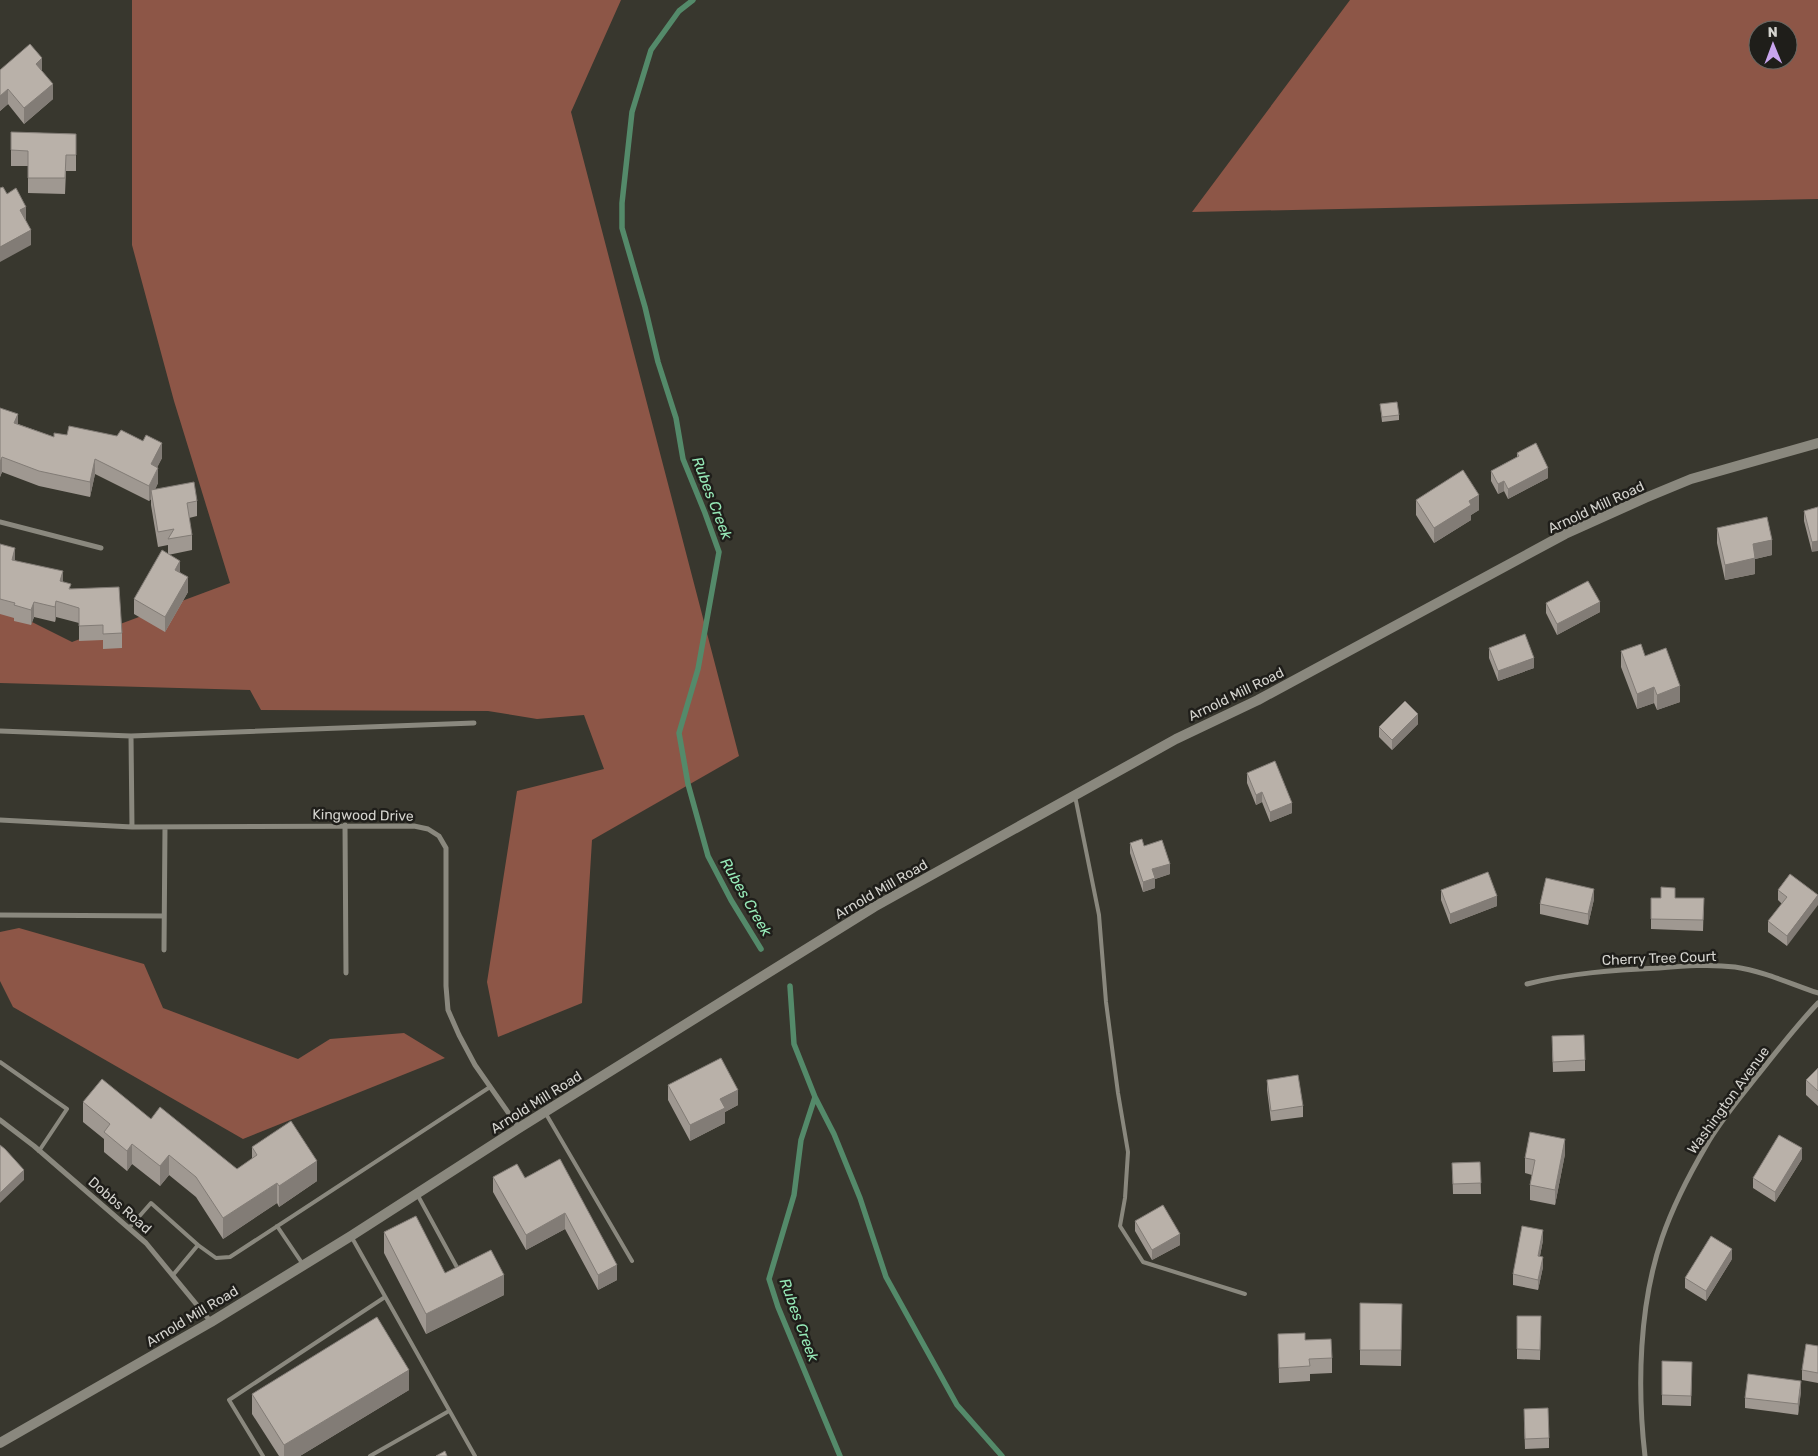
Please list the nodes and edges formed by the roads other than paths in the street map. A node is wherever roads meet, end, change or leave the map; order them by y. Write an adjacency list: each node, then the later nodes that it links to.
1 (1818, 443): 7 (main road, Arnold Mill Road)
2 (0, 522): 3 (street)
3 (101, 548)
4 (474, 723): 6 (street)
5 (0, 730): 6 (street)
6 (131, 736): 10 (street)
7 (1075, 796): 21 (main road, Arnold Mill Road); 34 (lane)
8 (0, 820): 10 (street, Kingwood Drive)
9 (345, 825): 11 (street, Kingwood Drive); 15 (street); 20 (street, Kingwood Drive)
10 (132, 827): 11 (street, Kingwood Drive)
11 (165, 827): 13 (street)
12 (0, 915): 13 (street)
13 (164, 916): 14 (street)
14 (164, 950)
15 (346, 973)
16 (1527, 984): 17 (street, Cherry Tree Court)
17 (1818, 994)
18 (1818, 1003): 42 (street, Washington Avenue)
19 (0, 1062): 24 (lane)
20 (490, 1087): 23 (street, Kingwood Drive); 26 (lane)
21 (544, 1112): 23 (main road, Arnold Mill Road); 30 (lane)
22 (0, 1120): 24 (street, Dobbs Road)
23 (519, 1128): 25 (main road, Arnold Mill Road)
24 (39, 1151): 27 (street, Dobbs Road)
25 (417, 1194): 28 (main road, Arnold Mill Road); 32 (lane)
26 (277, 1226): 29 (lane); 31 (lane)
27 (129, 1228): 29 (lane); 33 (street, Dobbs Road)
28 (351, 1236): 31 (main road, Arnold Mill Road); 35 (lane)
29 (198, 1245): 33 (lane)
30 (632, 1261)
31 (303, 1265): 36 (main road, Arnold Mill Road)
32 (460, 1273)
33 (173, 1275): 36 (street, Dobbs Road)
34 (1245, 1294)
35 (385, 1297): 37 (lane); 39 (lane)
36 (211, 1322): 38 (main road, Arnold Mill Road)
37 (449, 1411): 40 (lane); 41 (lane)
38 (0, 1443)
39 (263, 1456)
40 (370, 1456)
41 (475, 1456)
42 (1645, 1456)

